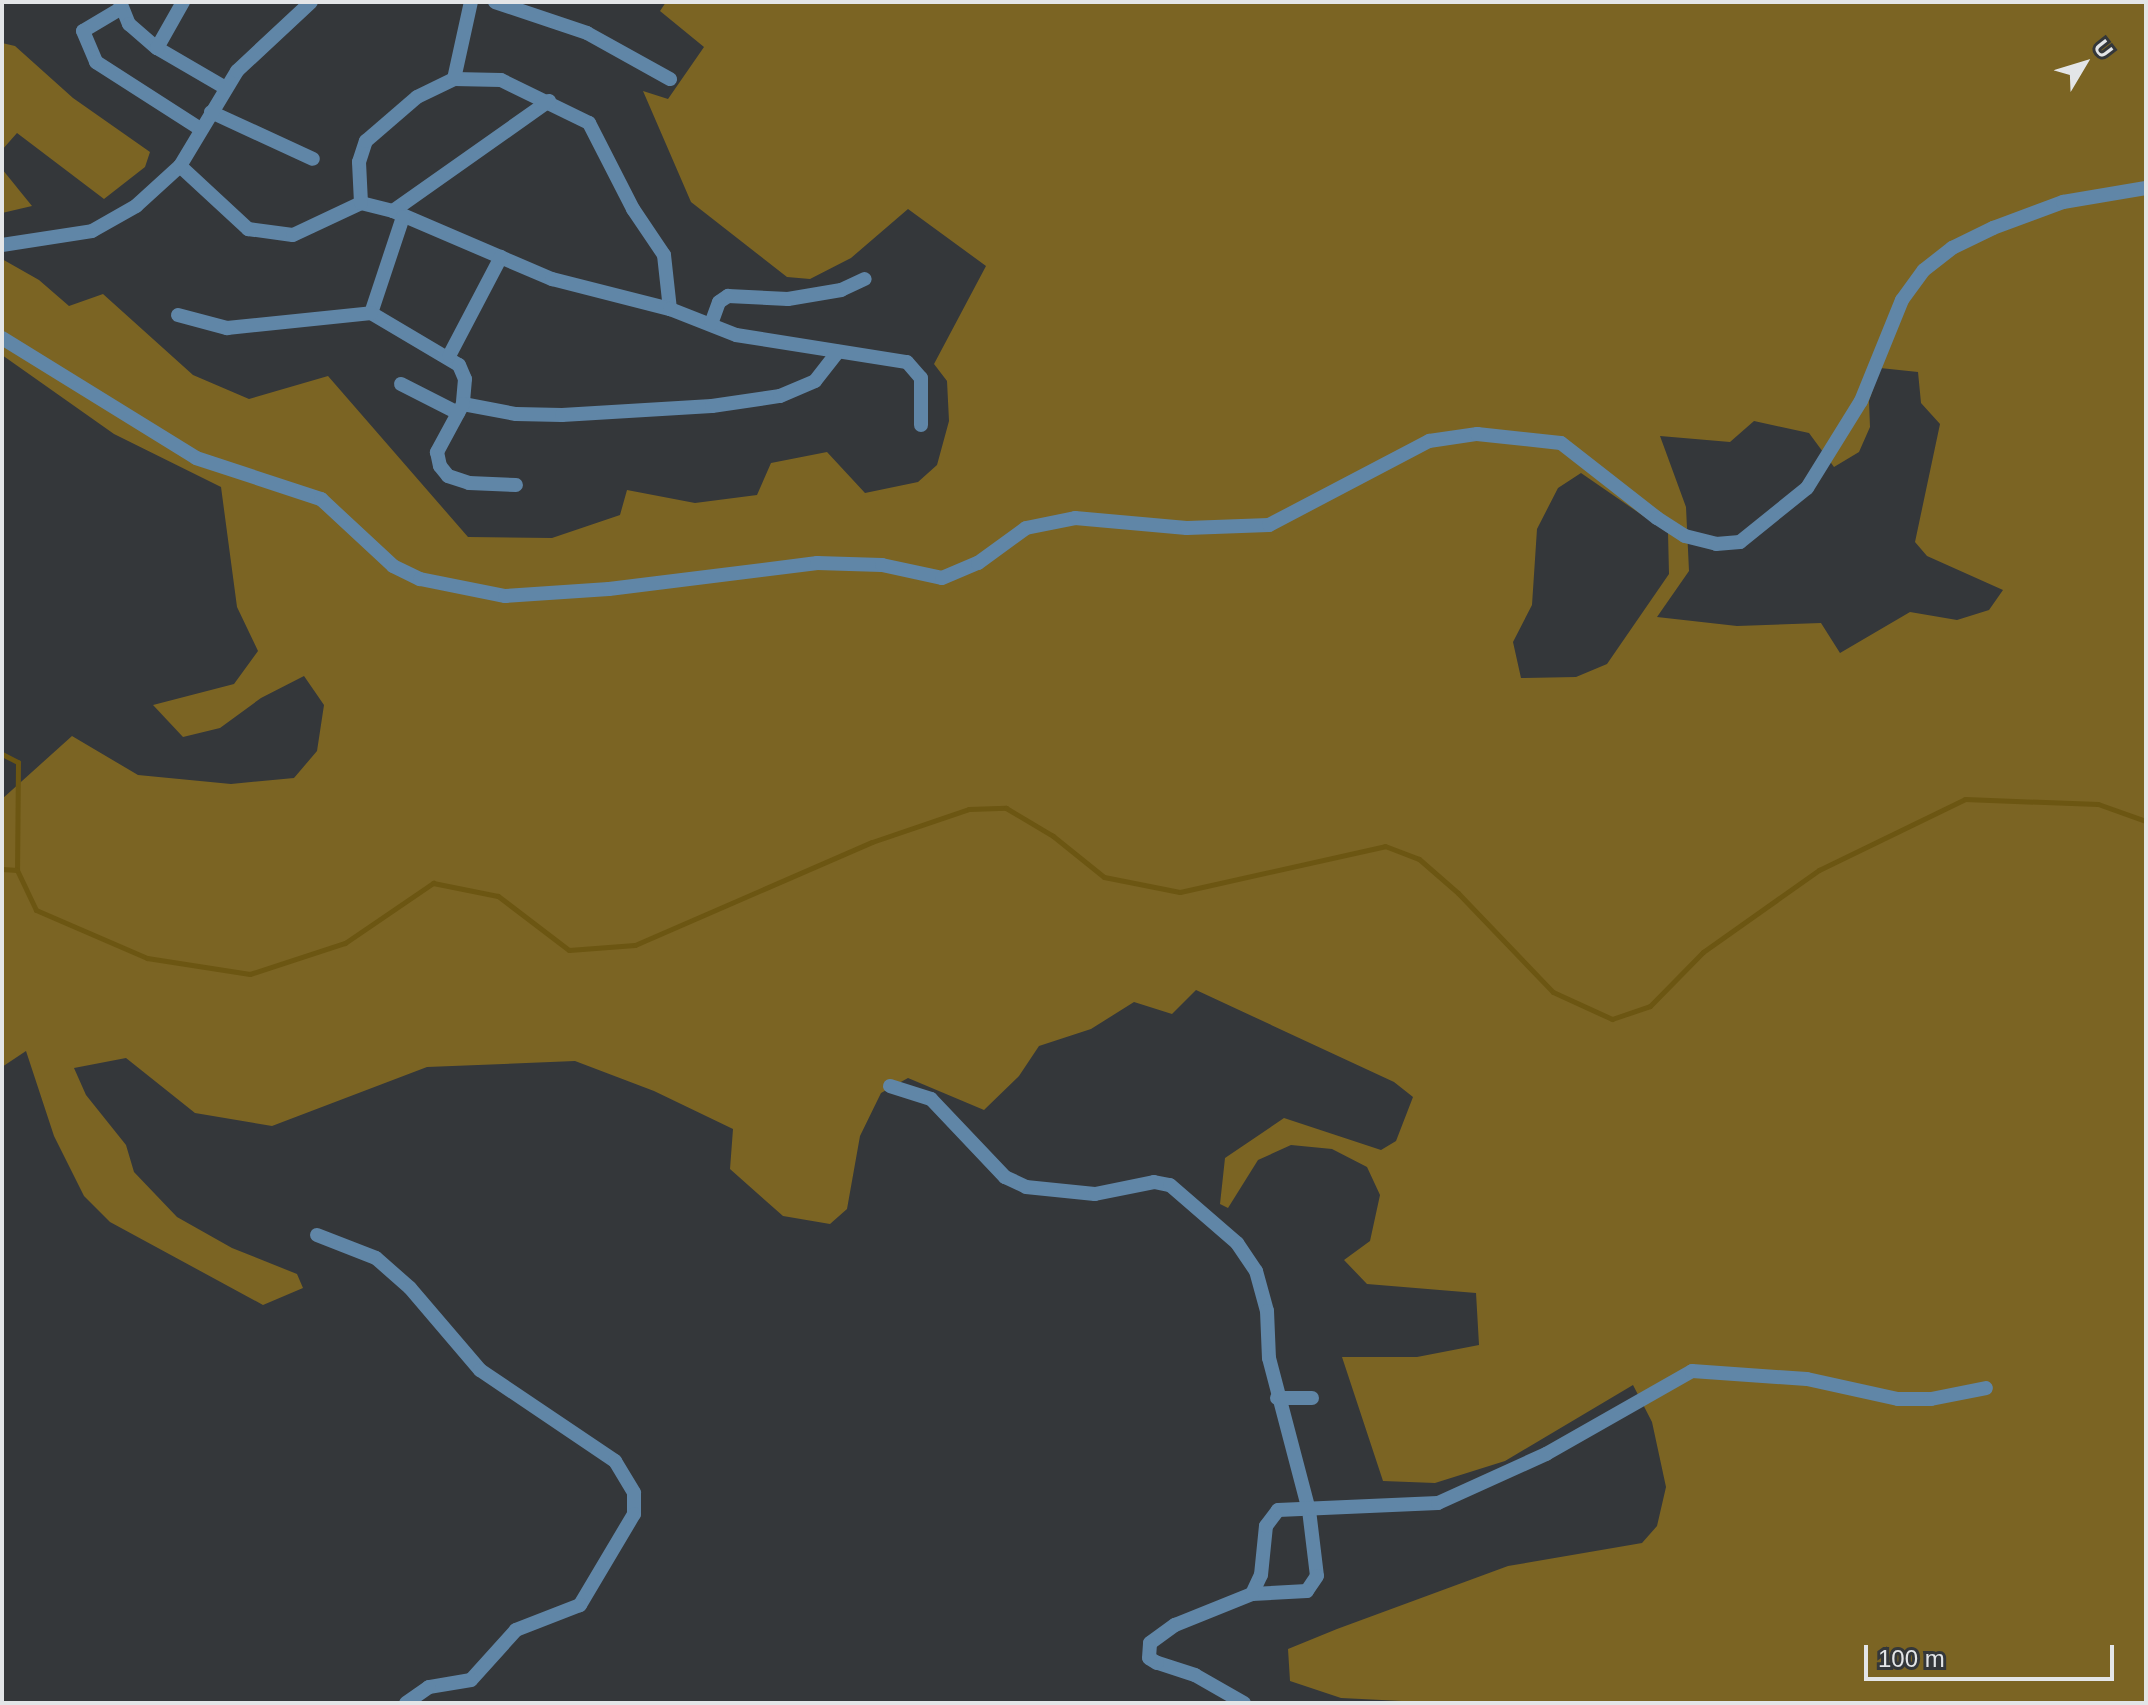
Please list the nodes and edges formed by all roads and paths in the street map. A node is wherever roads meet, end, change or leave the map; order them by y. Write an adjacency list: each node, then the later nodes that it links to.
1 (183, 2): 6 (street)
2 (311, 2): 9 (street)
3 (471, 2): 7 (street)
4 (495, 2): 8 (street)
5 (120, 6): 6 (street); 12 (street)
6 (157, 48): 9 (street)
7 (454, 79): 10 (street); 16 (street)
8 (670, 79)
9 (224, 87): 11 (street)
10 (549, 101): 17 (street); 21 (street)
11 (211, 112): 12 (street); 13 (street)
12 (199, 128): 14 (street)
13 (313, 159)
14 (180, 166): 16 (street); 18 (street)
15 (2146, 188): 25 (street)
16 (361, 203): 17 (street)
17 (398, 214): 19 (street); 22 (street)
18 (2, 245)
19 (501, 257): 21 (street); 27 (street)
20 (865, 279): 24 (street)
21 (670, 309): 24 (street)
22 (371, 313): 23 (street); 27 (street)
23 (178, 315)
24 (711, 324): 26 (street)
25 (2, 338)
26 (838, 352): 29 (street); 30 (street)
27 (449, 356): 29 (street)
28 (401, 384): 29 (street)
29 (461, 408): 31 (street)
30 (921, 425)
31 (516, 485)
32 (890, 1086): 35 (street)
33 (317, 1235): 39 (street)
34 (1986, 1388): 37 (street)
35 (1277, 1398): 36 (street); 37 (street)
36 (1312, 1398)
37 (1309, 1510): 38 (street); 38 (street)
38 (1252, 1594): 40 (street)
39 (406, 1703)
40 (1244, 1703)

